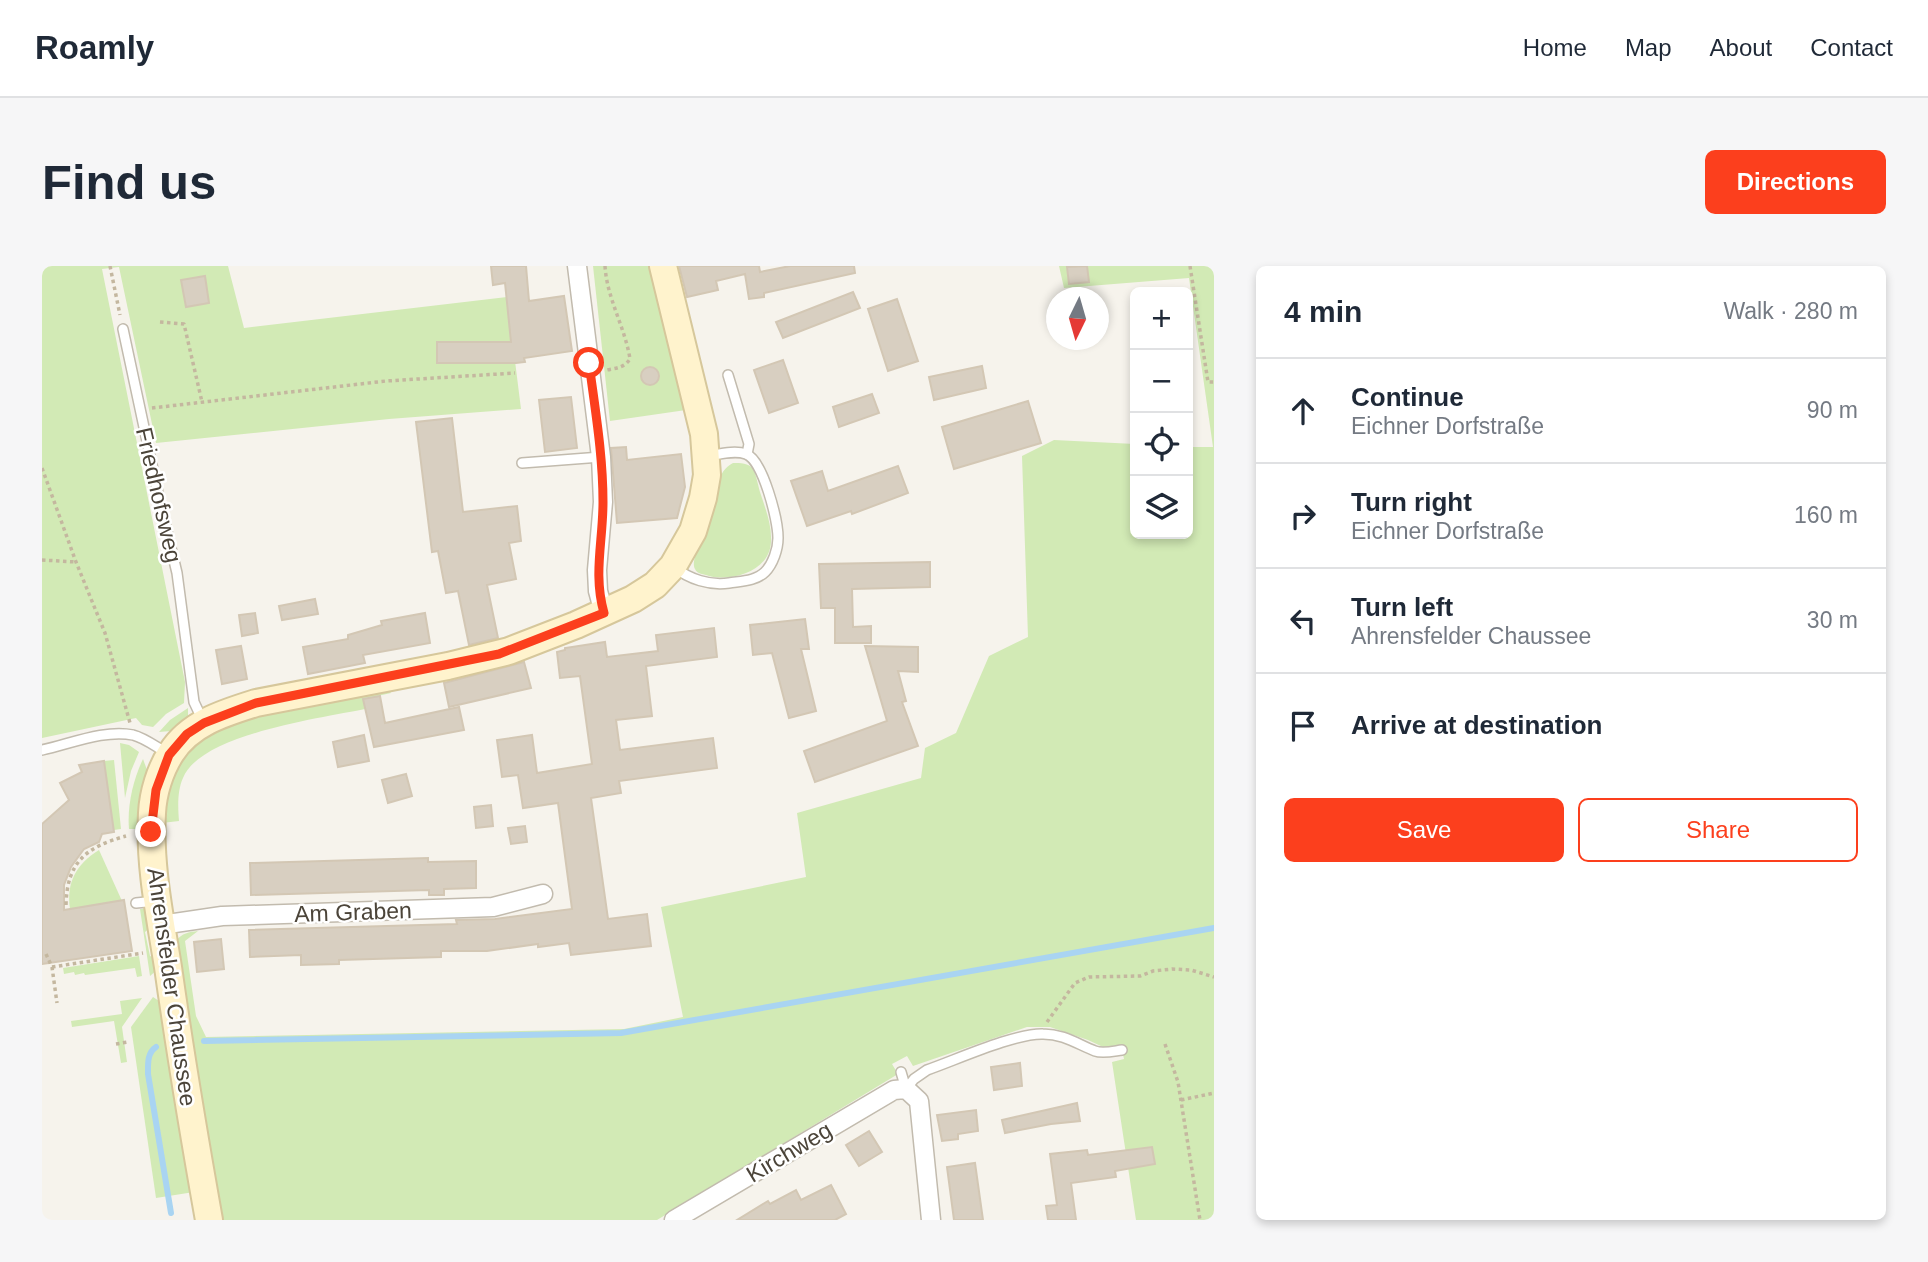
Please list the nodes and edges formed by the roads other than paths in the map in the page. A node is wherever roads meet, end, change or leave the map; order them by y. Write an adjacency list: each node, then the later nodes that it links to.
1 (577, 266): 7 (street)
2 (663, 266): 6 (main road)
3 (123, 329): 11 (lane, Friedhofsweg)
4 (728, 375): 5 (lane)
5 (747, 454): 6 (lane); 9 (lane)
6 (706, 456): 9 (main road)
7 (601, 457): 8 (lane); 10 (street)
8 (522, 463)
9 (673, 566): 10 (main road)
10 (604, 613): 11 (main road)
11 (204, 723): 13 (main road)
12 (42, 750): 13 (lane)
13 (169, 755): 15 (main road, Ahrensfelder Chaussee)
14 (543, 894): 15 (street, Am Graben)
15 (152, 910): 18 (main road, Ahrensfelder Chaussee)
16 (1122, 1050): 17 (lane)
17 (904, 1081): 19 (street, Kirchweg); 20 (street)
18 (209, 1220)
19 (674, 1220)
20 (932, 1220)

